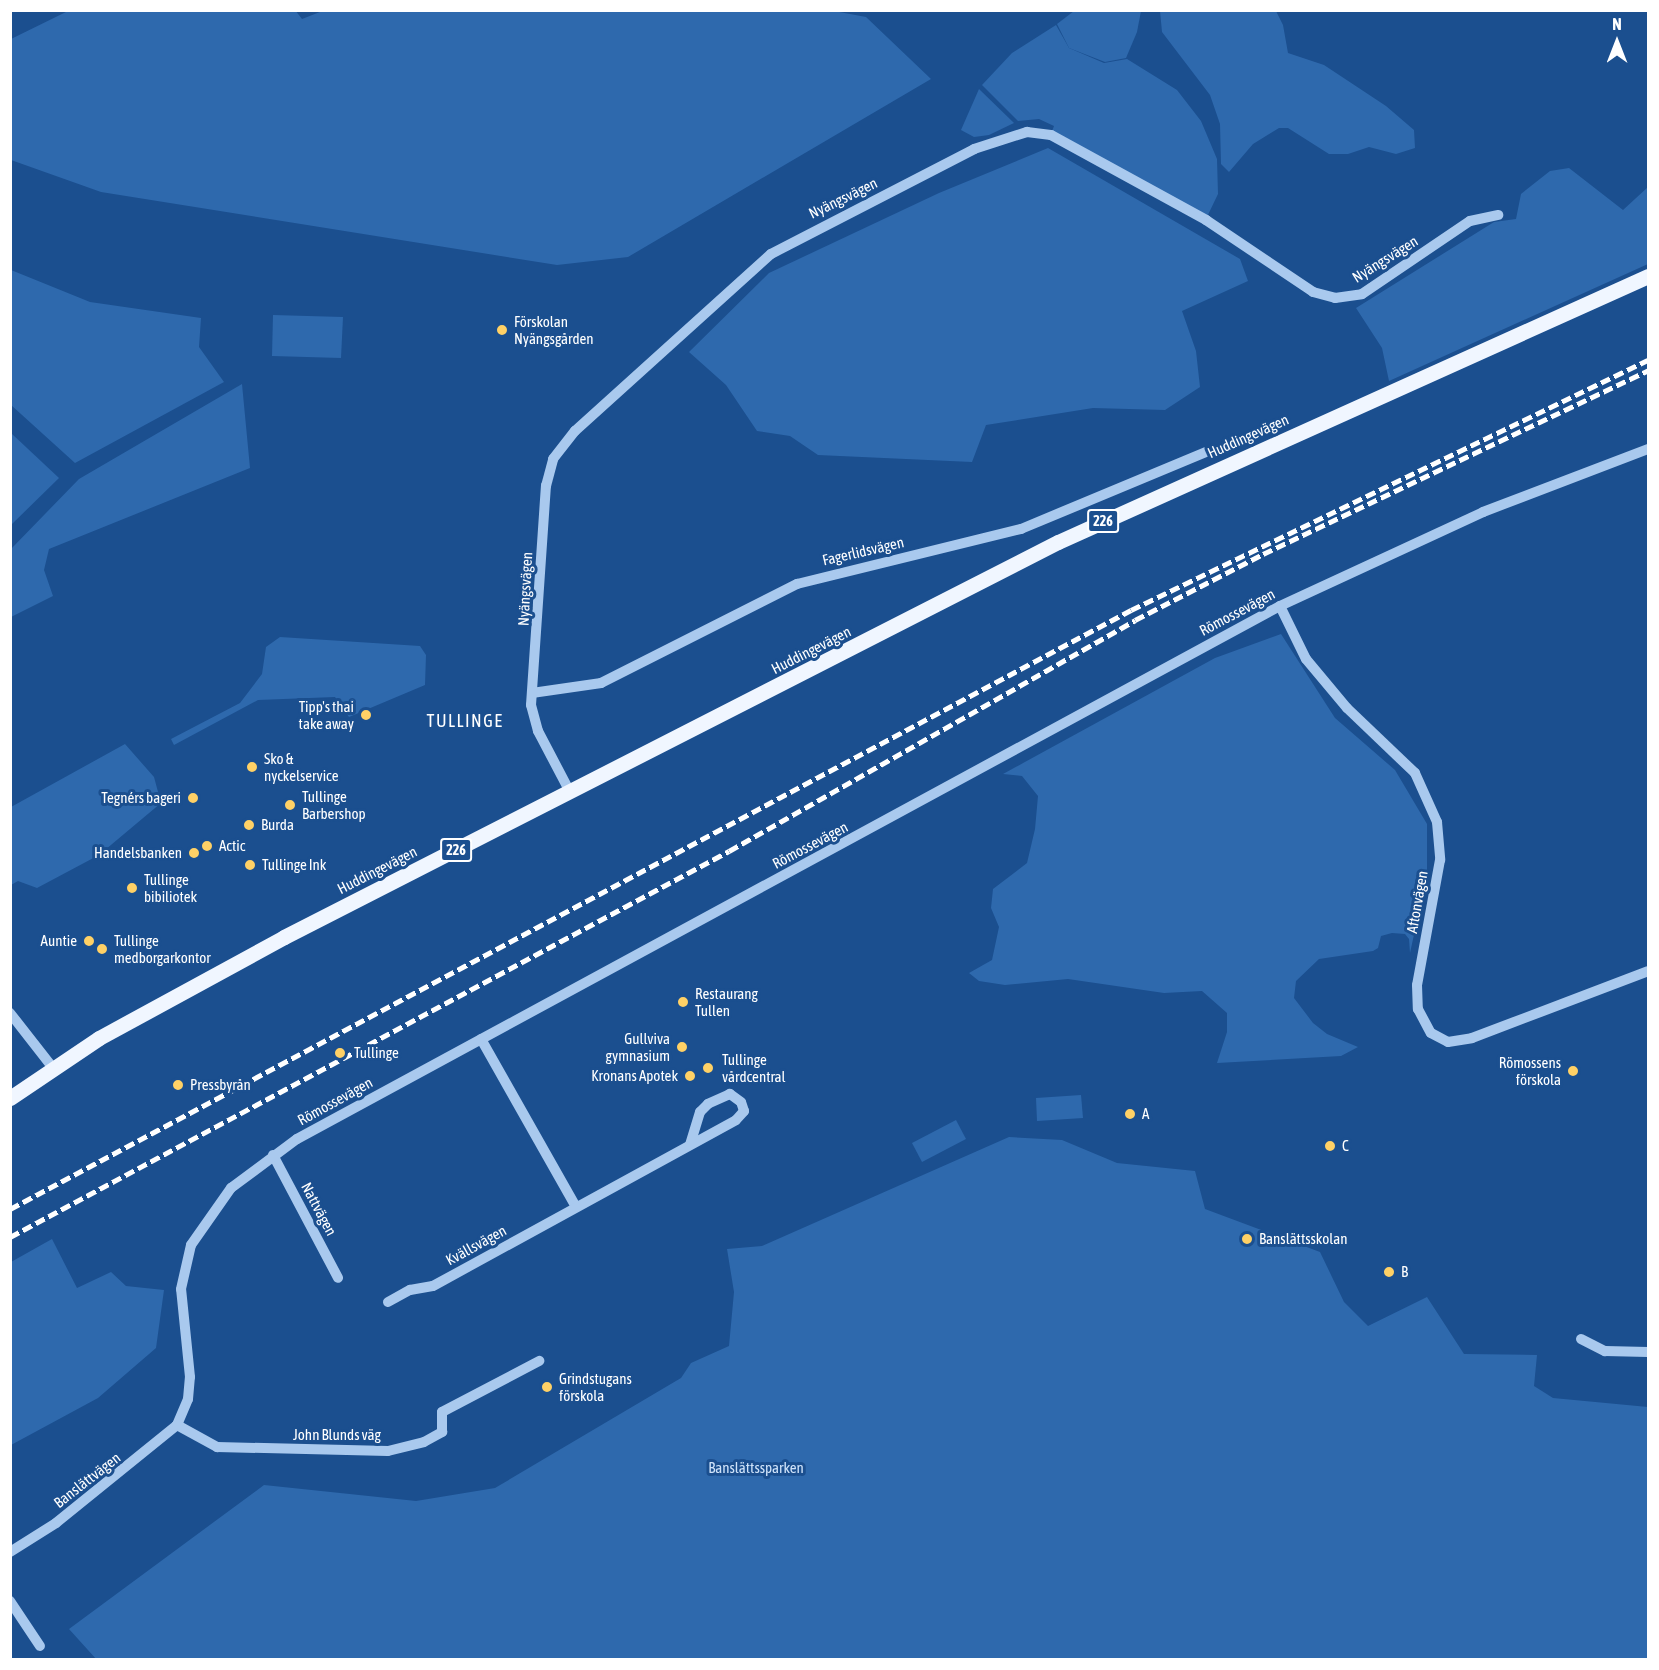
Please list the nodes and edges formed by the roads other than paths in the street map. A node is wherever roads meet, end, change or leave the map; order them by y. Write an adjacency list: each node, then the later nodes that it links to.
1 (1498, 215): 6 (street, Nyängsvägen)
2 (1648, 276): 7 (main road, Huddingevägen / 226)
3 (1648, 449): 5 (street, Römossevägen)
4 (1206, 452): 6 (street, Fagerlidsvägen)
5 (1280, 606): 9 (street, Aftonvägen); 12 (street, Römossevägen)
6 (532, 693): 7 (street, Nyängsvägen)
7 (570, 792): 13 (main road, Huddingevägen / 226)
8 (1648, 971): 9 (street, Aftonvägen)
9 (1637, 976): 10 (street)
10 (1648, 981)
11 (10, 1013): 13 (street)
12 (481, 1039): 16 (street, Römossevägen); 17 (street)
13 (53, 1068): 14 (main road, Huddingevägen / 226)
14 (10, 1098)
15 (690, 1144): 15 (street, Kvällsvägen); 17 (street, Kvällsvägen)
16 (273, 1155): 18 (street, Nattvägen); 23 (street, Römossevägen)
17 (576, 1208): 19 (street, Kvällsvägen)
18 (338, 1278)
19 (388, 1302)
20 (1581, 1339): 21 (street)
21 (1648, 1352)
22 (538, 1361): 23 (street, John Blunds väg)
23 (177, 1425): 24 (street, Banslättvägen)
24 (10, 1552)
25 (10, 1601): 26 (street)
26 (40, 1646)

